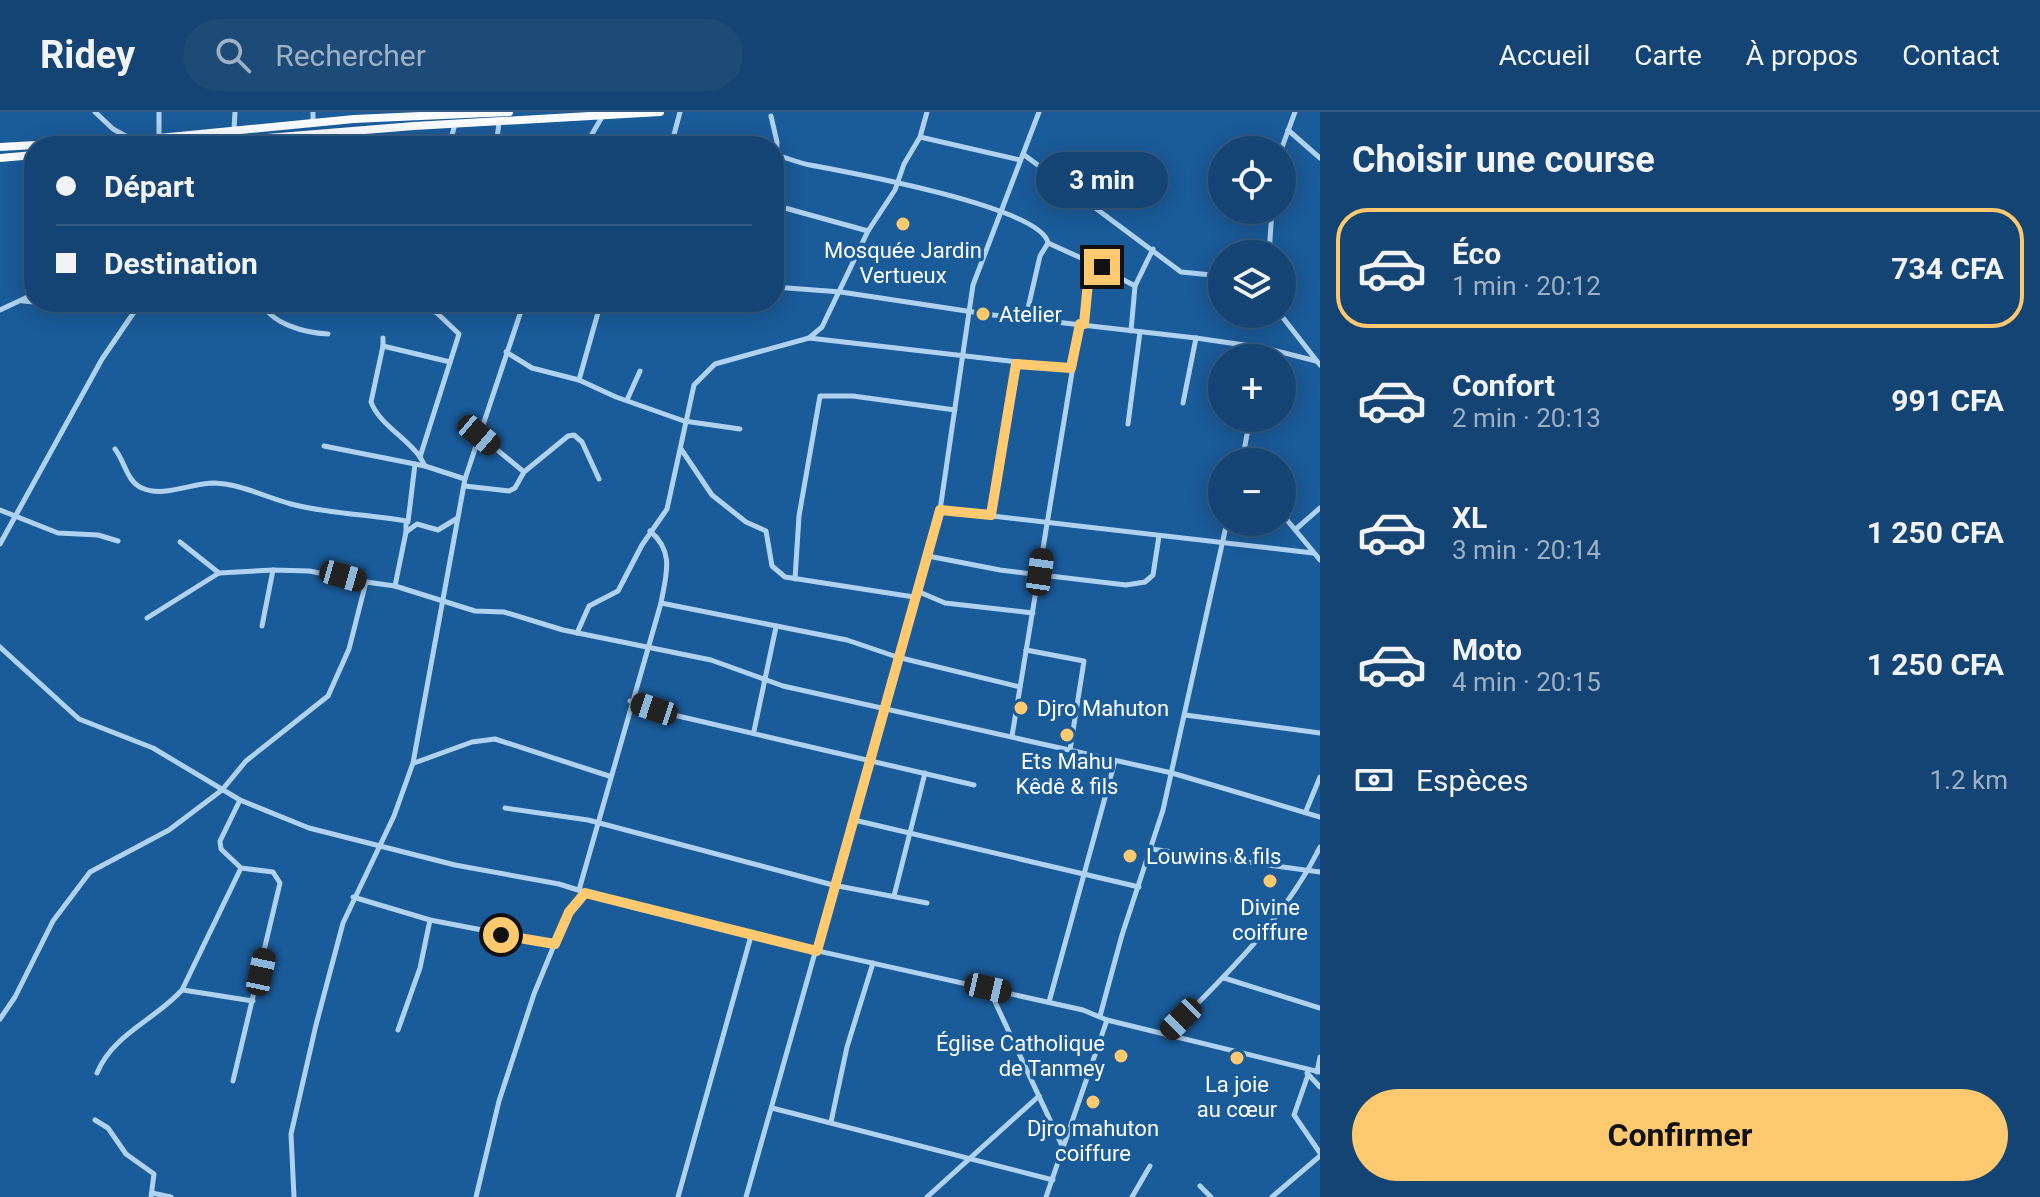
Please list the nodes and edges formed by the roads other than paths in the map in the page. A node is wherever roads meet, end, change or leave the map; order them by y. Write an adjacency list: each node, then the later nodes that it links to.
1 (95, 112): 19 (street)
2 (159, 112): 20 (street)
3 (235, 112): 15 (street)
4 (509, 112): 11 (main road)
5 (660, 112): 12 (main road)
6 (680, 112): 27 (street)
7 (927, 112): 30 (street)
8 (1039, 112): 35 (street)
9 (1295, 112): 16 (street)
10 (771, 116): 28 (street)
11 (313, 117): 15 (main road)
12 (602, 117): 13 (main road); 26 (street)
13 (499, 123): 14 (main road); 25 (street)
14 (455, 124): 17 (main road); 24 (street)
15 (234, 130): 21 (main road)
16 (1288, 130): 29 (street); 37 (street)
17 (353, 131): 18 (main road); 23 (street)
18 (312, 135): 22 (main road)
19 (127, 136)
20 (159, 136)
21 (178, 136)
22 (303, 136)
23 (353, 136)
24 (452, 136)
25 (497, 136)
26 (591, 136)
27 (674, 136)
28 (773, 136)
29 (1286, 136)
30 (920, 137): 35 (street); 38 (street)
31 (24, 146): 32 (main road)
32 (0, 147)
33 (24, 156): 36 (main road)
34 (784, 157): 38 (street)
35 (1022, 157): 40 (street); 43 (street)
36 (0, 158)
37 (1320, 158)
38 (899, 183): 40 (street); 41 (street)
39 (784, 207): 41 (street)
40 (999, 210): 42 (street); 51 (street)
41 (868, 231): 48 (street)
42 (1048, 243): 44 (street); 57 (street)
43 (1153, 249): 45 (street); 46 (street)
44 (1090, 262): 46 (street); 58 (street)
45 (1208, 275)
46 (1135, 286): 60 (street)
47 (784, 288): 48 (street)
48 (841, 292): 51 (street); 63 (street)
49 (23, 301): 50 (street)
50 (0, 310)
51 (969, 310): 57 (street); 67 (street)
52 (134, 312): 95 (street)
53 (268, 312): 62 (street)
54 (520, 312): 66 (street)
55 (598, 312): 74 (street)
56 (437, 313): 69 (street)
57 (1026, 317): 58 (street)
58 (1082, 324): 60 (street); 72 (street)
59 (1291, 328): 70 (street)
60 (1131, 331): 61 (street)
61 (1140, 332): 64 (street); 79 (street)
62 (328, 334)
63 (809, 338): 67 (street); 78 (street)
64 (1196, 338): 65 (street); 76 (street)
65 (1237, 344)
66 (506, 352): 74 (street); 81 (street)
67 (964, 355): 71 (street); 77 (street)
68 (1296, 357): 70 (street)
69 (450, 362): 85 (street); 85 (street)
70 (1318, 363)
71 (1016, 364): 72 (street); 94 (street)
72 (1071, 368): 98 (street)
73 (640, 371): 75 (street)
74 (579, 380): 75 (street)
75 (627, 400): 78 (street)
76 (1183, 403)
77 (955, 410): 93 (street); 115 (street)
78 (684, 421): 80 (street); 83 (street)
79 (1128, 424)
80 (740, 429)
81 (479, 435): 88 (street); 90 (street)
82 (324, 446): 86 (street)
83 (680, 448): 101 (street); 115 (street)
84 (115, 449): 97 (street)
85 (420, 457): 87 (street)
86 (415, 464): 87 (street); 97 (street)
87 (425, 466): 90 (street)
88 (524, 472): 89 (street); 90 (street)
89 (599, 479)
90 (465, 482): 96 (street)
91 (1320, 508): 100 (street)
92 (0, 510): 95 (street)
93 (940, 510): 94 (street); 110 (street)
94 (991, 515): 98 (street)
95 (12, 516): 105 (street); 108 (street)
96 (457, 519): 99 (street); 119 (street)
97 (406, 521): 99 (street); 102 (street)
98 (1047, 523): 103 (street); 113 (street)
99 (417, 524): 102 (street)
100 (1296, 529): 109 (street)
101 (650, 531): 120 (street); 125 (street)
102 (406, 532): 117 (street)
103 (1159, 536): 107 (street); 113 (street)
104 (1224, 536): 107 (street)
105 (118, 541)
106 (180, 542): 114 (street)
107 (1222, 542): 109 (street); 134 (street)
108 (0, 544)
109 (1313, 553): 111 (street)
110 (928, 556): 113 (street); 118 (street)
111 (1320, 560)
112 (273, 570): 114 (street); 116 (street); 123 (street)
113 (1040, 572): 121 (street)
114 (219, 573): 122 (street)
115 (795, 579): 118 (street)
116 (366, 582): 117 (street); 147 (street)
117 (395, 586): 119 (street)
118 (916, 594): 121 (street); 129 (street)
119 (445, 599): 125 (street); 141 (street)
120 (661, 603): 124 (street); 127 (street)
121 (1033, 613): 128 (street)
122 (147, 618)
123 (262, 626)
124 (776, 627): 129 (street); 130 (street)
125 (577, 633): 127 (street)
126 (0, 647): 147 (street)
127 (645, 649): 130 (street); 132 (street)
128 (1026, 650): 131 (street); 138 (street)
129 (897, 657): 131 (street); 133 (street)
130 (766, 678): 133 (street); 135 (street)
131 (1020, 687): 137 (street)
132 (630, 701): 135 (street); 144 (street)
133 (883, 707): 137 (street); 139 (street)
134 (1185, 715): 136 (street); 143 (street)
135 (754, 731): 139 (street)
136 (1320, 733)
137 (1012, 736): 138 (street)
138 (1070, 750): 140 (street)
139 (872, 759): 142 (street); 152 (street)
140 (1115, 761): 143 (street); 161 (street)
141 (413, 763): 144 (street); 155 (street)
142 (925, 773): 146 (street); 154 (street)
143 (1172, 773): 150 (street); 157 (street)
144 (609, 776): 153 (street)
145 (1320, 777): 150 (street)
146 (974, 785)
147 (222, 790): 148 (street); 180 (street)
148 (240, 800): 155 (street); 158 (street)
149 (505, 808): 153 (street)
150 (1306, 811): 151 (street)
151 (1320, 817)
152 (854, 820): 154 (street); 162 (street)
153 (599, 822): 162 (street); 164 (street)
154 (911, 833): 161 (street); 165 (street)
155 (380, 847): 164 (street); 166 (street)
156 (1320, 847): 159 (street)
157 (1151, 849): 159 (street); 163 (street)
158 (241, 868): 175 (street); 176 (street)
159 (1308, 872): 160 (street); 173 (street)
160 (1320, 872)
161 (1086, 873): 163 (street); 177 (street)
162 (833, 885): 165 (street); 171 (street)
163 (1139, 887): 179 (street)
164 (582, 891): 169 (street); 170 (street)
165 (894, 896): 167 (street)
166 (353, 897): 168 (street); 203 (street)
167 (927, 903)
168 (430, 920): 170 (street); 182 (street)
169 (751, 936): 171 (street); 205 (street)
170 (555, 944): 204 (street)
171 (817, 951): 172 (street); 192 (street)
172 (873, 963): 174 (street); 194 (street)
173 (1224, 978): 178 (street); 183 (street)
174 (988, 988): 177 (street); 191 (street)
175 (182, 990): 176 (street); 187 (street)
176 (253, 1001): 189 (street)
177 (1049, 1002): 179 (street)
178 (1320, 1008)
179 (1100, 1016): 181 (street)
180 (0, 1019)
181 (1107, 1020): 183 (street); 195 (street)
182 (398, 1030)
183 (1166, 1035): 185 (street)
184 (1320, 1057): 186 (street)
185 (1300, 1066): 186 (street); 188 (street)
186 (1319, 1072)
187 (97, 1073)
188 (1308, 1075): 190 (street); 196 (street)
189 (233, 1081)
190 (1320, 1087)
191 (1039, 1096): 195 (street); 197 (street)
192 (772, 1108): 194 (street); 206 (street)
193 (95, 1120): 201 (street)
194 (831, 1122): 197 (street)
195 (1064, 1150): 199 (street)
196 (1320, 1155): 211 (street)
197 (969, 1158): 199 (street); 207 (street)
198 (1150, 1166): 209 (street)
199 (1053, 1180): 208 (street)
200 (1200, 1186): 210 (street)
201 (151, 1195): 202 (street)
202 (171, 1197)
203 (294, 1197)
204 (476, 1197)
205 (678, 1197)
206 (746, 1197)
207 (927, 1197)
208 (1046, 1197)
209 (1132, 1197)
210 (1211, 1197)
211 (1272, 1197)

